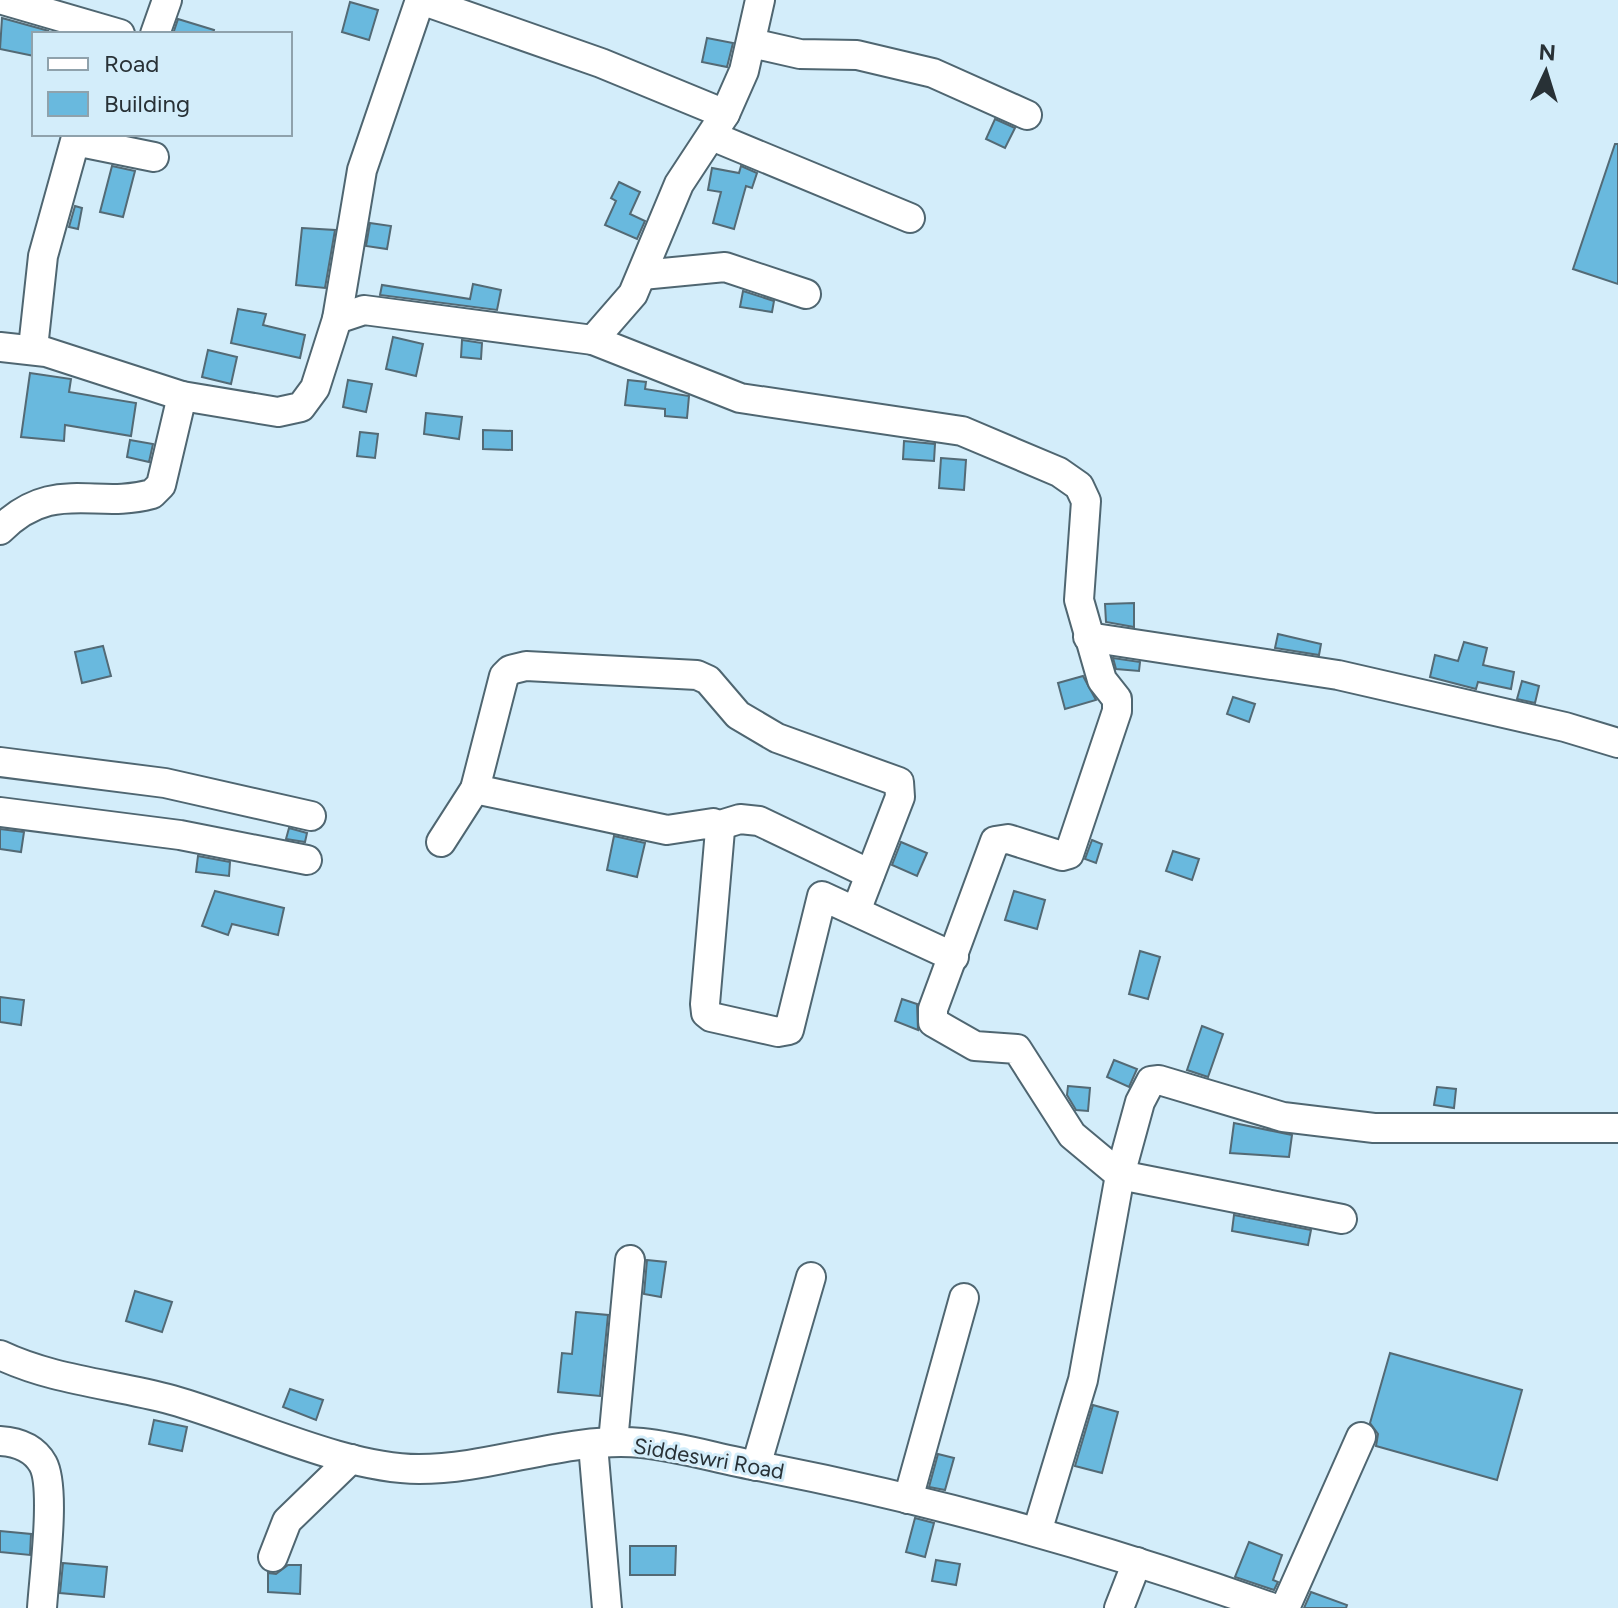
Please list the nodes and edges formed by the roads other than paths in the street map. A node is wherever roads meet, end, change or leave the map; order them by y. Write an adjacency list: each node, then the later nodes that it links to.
1 (3, 0): 5 (street)
2 (167, 0): 6 (street)
3 (420, 0): 9 (street); 14 (street)
4 (760, 0): 7 (street)
5 (113, 32)
6 (156, 32)
7 (751, 43): 8 (street); 9 (street)
8 (1027, 115)
9 (719, 125): 11 (street); 12 (street)
10 (154, 157): 17 (street)
11 (910, 218)
12 (642, 275): 13 (street); 15 (street)
13 (806, 294)
14 (337, 319): 15 (street); 18 (street)
15 (593, 340): 20 (street)
16 (0, 347): 17 (street)
17 (33, 348): 18 (street)
18 (182, 396): 19 (street)
19 (0, 530)
20 (1088, 637): 21 (street); 31 (street)
21 (1618, 743)
22 (0, 762): 25 (street)
23 (475, 789): 26 (street); 27 (street); 29 (street)
24 (0, 812): 28 (street)
25 (311, 816)
26 (717, 826): 29 (street); 30 (street)
27 (441, 842)
28 (307, 860)
29 (870, 874): 30 (street)
30 (856, 911): 31 (street)
31 (954, 957): 33 (street)
32 (1618, 1128): 33 (street)
33 (1120, 1175): 34 (street); 45 (street)
34 (1342, 1219)
35 (630, 1260): 41 (street)
36 (811, 1277): 43 (street)
37 (964, 1298): 44 (street)
38 (0, 1355): 42 (street, Siddeswri Road)
39 (1361, 1437): 52 (street)
40 (0, 1441): 49 (street)
41 (603, 1443): 42 (street, Siddeswri Road); 43 (street, Siddeswri Road); 50 (street)
42 (351, 1459): 46 (street)
43 (756, 1466): 44 (street, Siddeswri Road)
44 (908, 1499): 45 (street, Siddeswri Road)
45 (1037, 1532): 47 (street, Siddeswri Road)
46 (273, 1557)
47 (1137, 1562): 48 (street, Siddeswri Road); 51 (street)
48 (1257, 1605)
49 (42, 1608)
50 (607, 1608)
51 (1119, 1608)
52 (1285, 1608)

